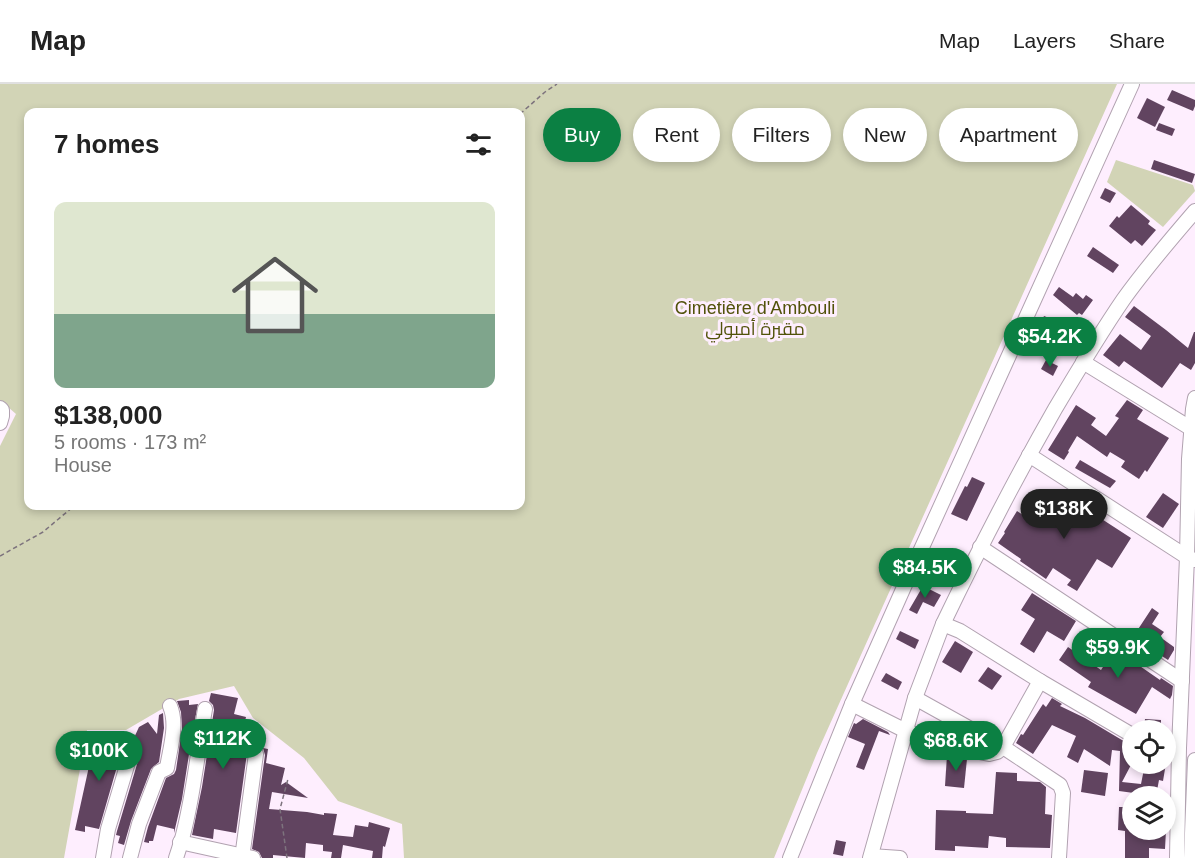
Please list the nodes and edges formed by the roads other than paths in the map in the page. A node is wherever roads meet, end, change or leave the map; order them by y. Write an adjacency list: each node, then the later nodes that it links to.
1 (1132, 84): 16 (street)
2 (1195, 211): 3 (street)
3 (1083, 362): 7 (street); 8 (street)
4 (1195, 398): 7 (street)
5 (0, 408): 6 (street)
6 (0, 423)
7 (1193, 431): 9 (street)
8 (1029, 454): 10 (street); 11 (street)
9 (1192, 511): 11 (street)
10 (980, 547): 12 (street); 14 (street)
11 (1191, 558): 14 (street)
12 (944, 624): 13 (street); 15 (street)
13 (1040, 681): 20 (street); 22 (street)
14 (1182, 681): 19 (street)
15 (915, 698): 21 (street); 22 (street)
16 (852, 704): 21 (street); 36 (street)
17 (170, 706): 34 (street)
18 (205, 709): 30 (street)
19 (1176, 721)
20 (1122, 729)
21 (906, 730): 22 (street); 32 (street)
22 (1002, 747): 38 (street)
23 (132, 749): 33 (street)
24 (1176, 749): 26 (street)
25 (256, 754): 31 (street)
26 (1195, 758): 28 (street); 29 (street)
27 (1176, 760): 28 (street)
28 (1179, 769): 29 (street); 39 (street)
29 (1195, 776): 40 (street)
30 (180, 842): 31 (street); 35 (street)
31 (246, 857)
32 (871, 857): 37 (street)
33 (103, 858)
34 (130, 858)
35 (176, 858)
36 (790, 858)
37 (900, 858)
38 (1059, 858)
39 (1177, 858)
40 (1191, 858)

